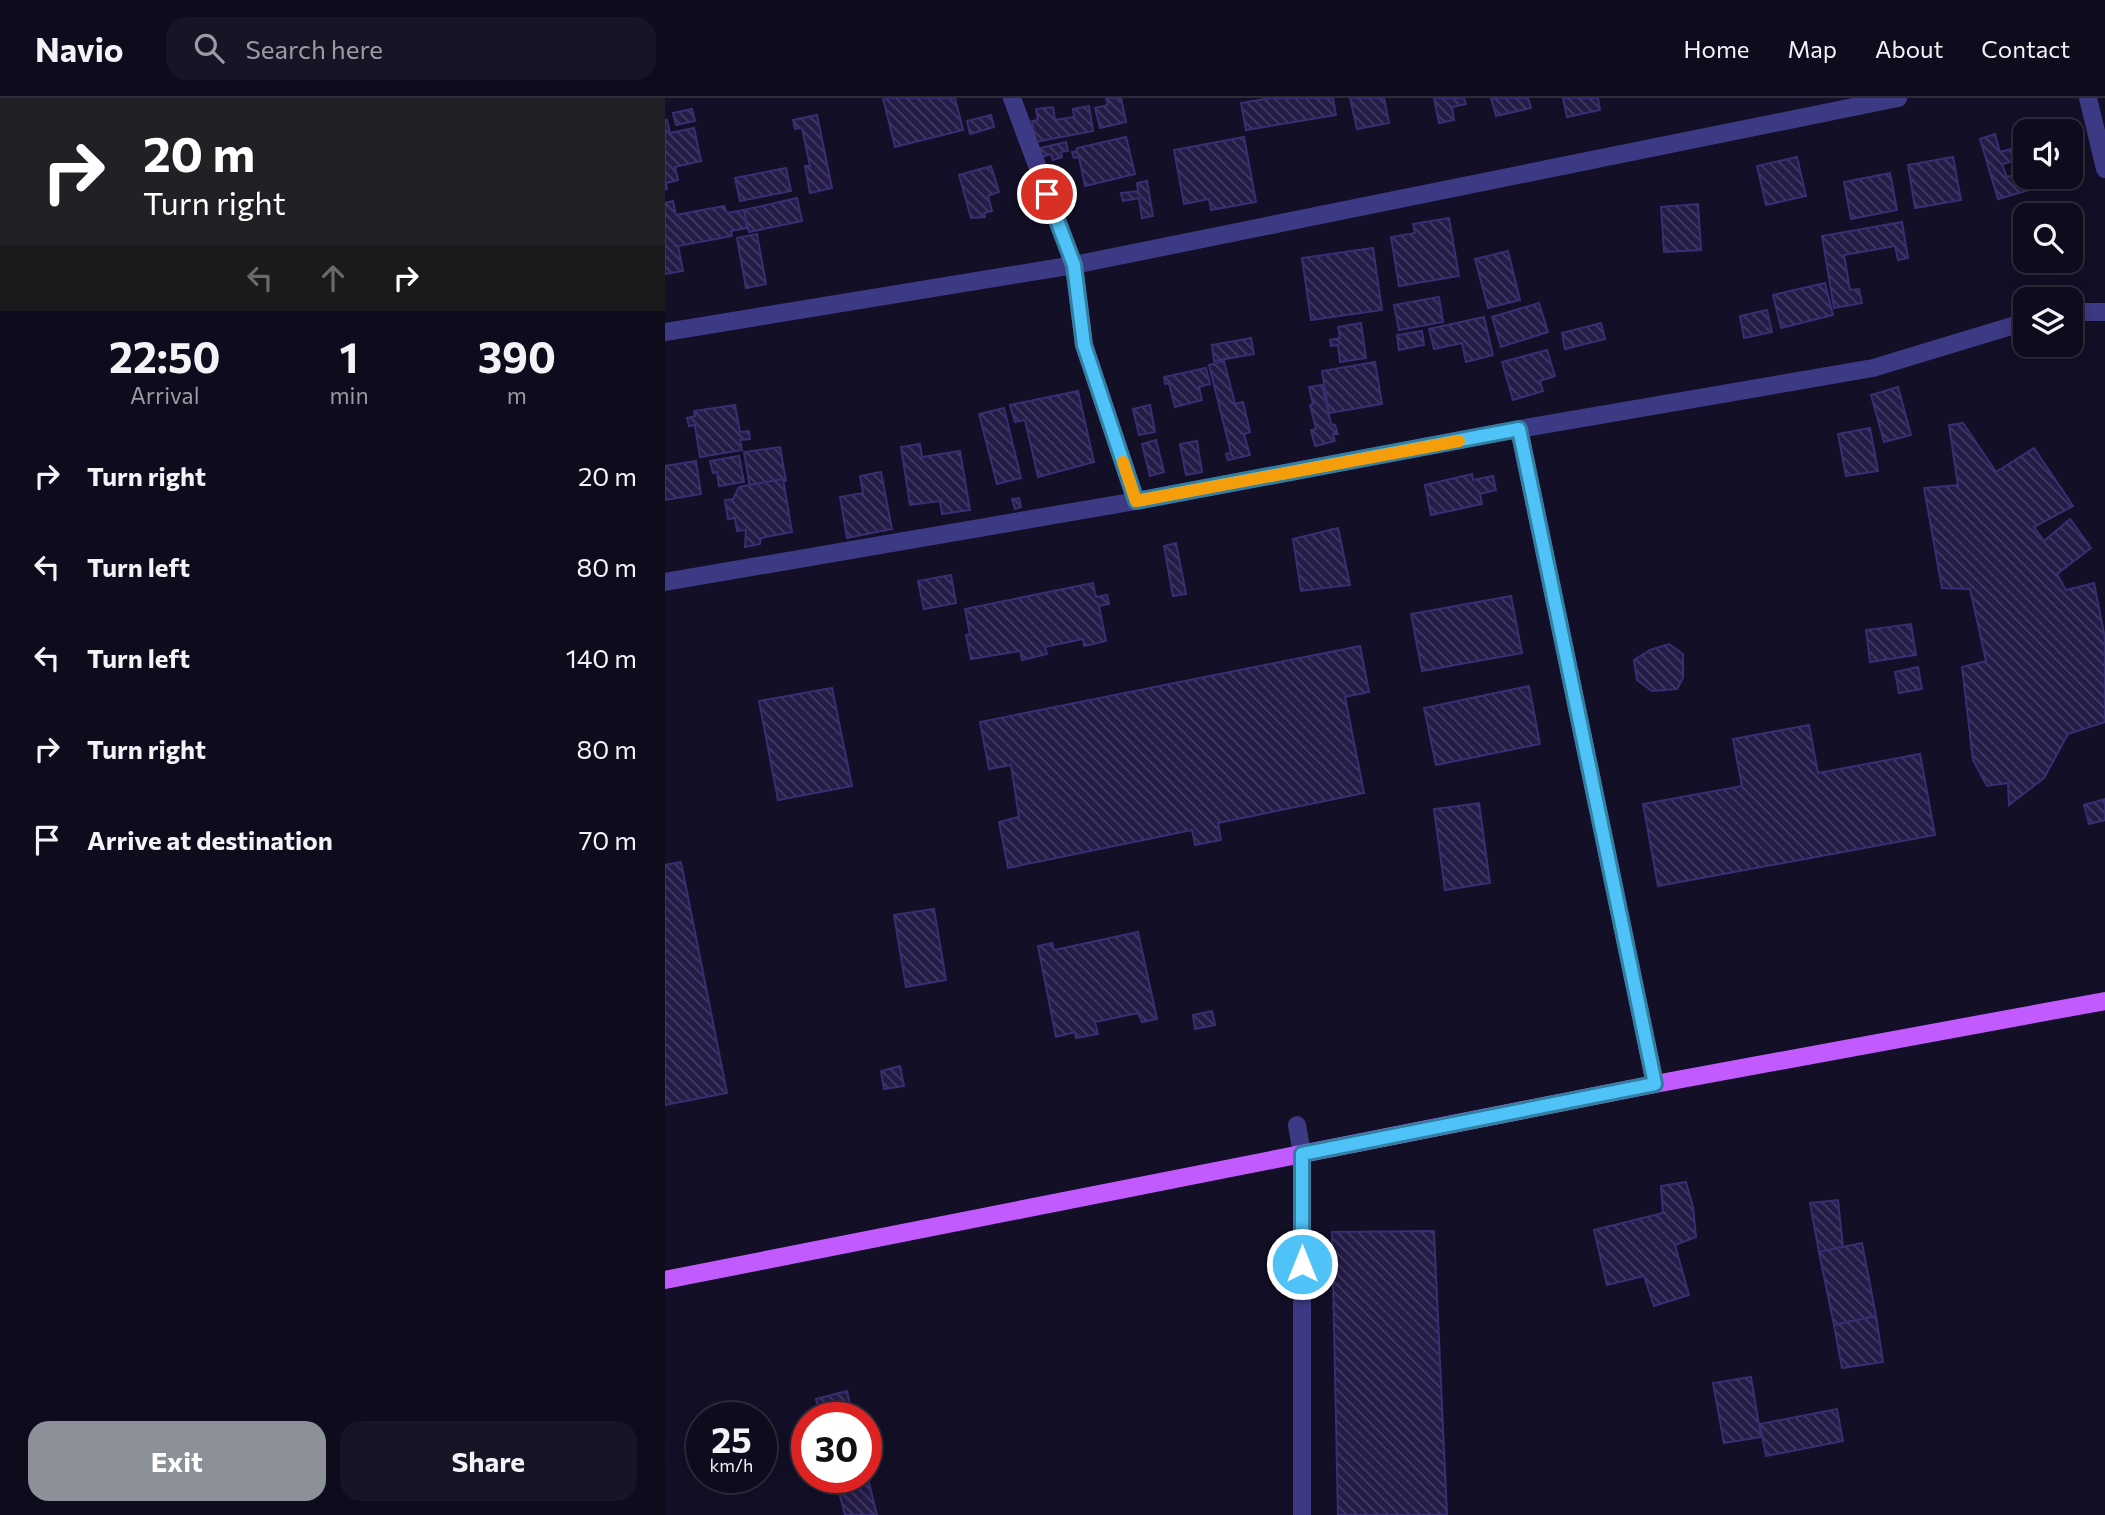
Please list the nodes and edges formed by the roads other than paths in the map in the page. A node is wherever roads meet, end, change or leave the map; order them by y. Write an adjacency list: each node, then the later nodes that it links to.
1 (1012, 98): 5 (street)
2 (1898, 98): 5 (street)
3 (2088, 98): 4 (street)
4 (2105, 169)
5 (1074, 265): 9 (street); 11 (street)
6 (2083, 312): 7 (street)
7 (2105, 312)
8 (2013, 326): 10 (street)
9 (665, 332)
10 (1519, 429): 11 (street); 14 (street)
11 (1136, 501): 12 (street)
12 (665, 582)
13 (2105, 1001): 14 (main road)
14 (1655, 1084): 16 (main road)
15 (1297, 1125): 16 (street)
16 (1302, 1154): 17 (main road); 18 (street)
17 (665, 1280)
18 (1302, 1515)

